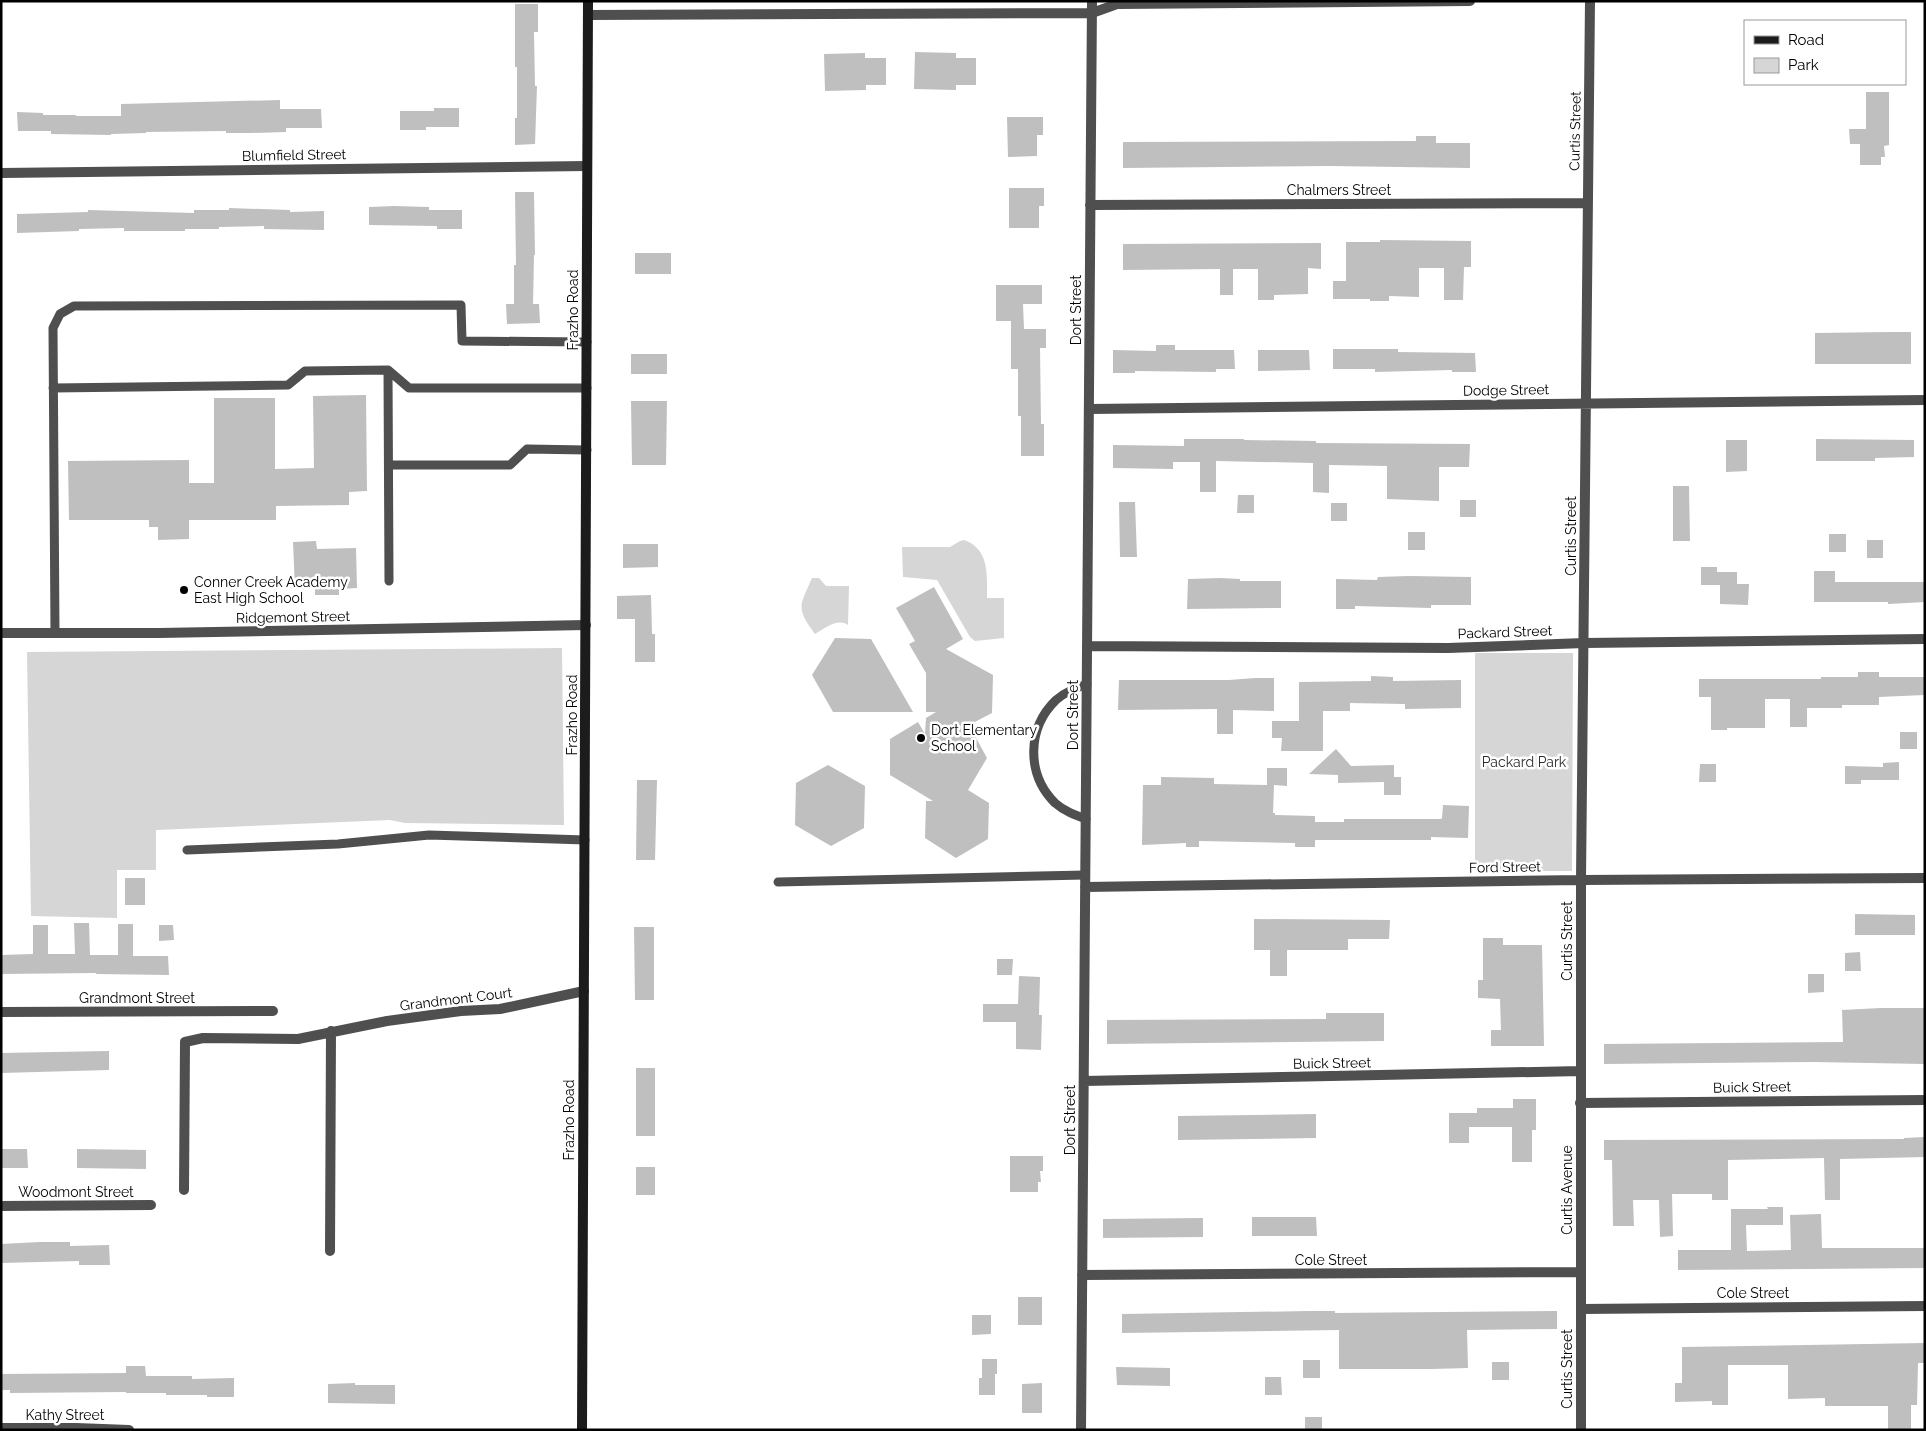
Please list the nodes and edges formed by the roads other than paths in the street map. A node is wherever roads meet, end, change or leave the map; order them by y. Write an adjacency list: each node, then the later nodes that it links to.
1 (588, 1): 6 (street, Frazho Road)
2 (1092, 1): 5 (street, Dort Street)
3 (1470, 1): 5 (street)
4 (1590, 1): 9 (street, Curtis Street)
5 (1092, 13): 6 (street); 10 (street, Dort Street)
6 (588, 15): 7 (street, Frazho Road)
7 (587, 166): 8 (street, Blumfield Street); 11 (street, Frazho Road)
8 (1, 172)
9 (1587, 202): 10 (street, Chalmers Street); 16 (street, Curtis Street)
10 (1090, 205): 17 (street, Dort Street)
11 (587, 342): 13 (lane); 14 (street, Frazho Road)
12 (388, 370): 13 (lane); 14 (lane); 19 (lane)
13 (53, 388): 23 (lane)
14 (587, 388): 18 (street, Frazho Road)
15 (1925, 400): 16 (street, Dodge Street)
16 (1585, 402): 17 (street, Dodge Street); 25 (street, Curtis Street)
17 (1089, 410): 26 (street, Dort Street)
18 (587, 450): 19 (lane); 21 (street, Frazho Road)
19 (388, 466): 20 (lane)
20 (390, 582)
21 (586, 625): 23 (street, Ridgemont Street); 29 (street, Frazho Road)
22 (1, 632): 23 (street, Ridgemont Street)
23 (55, 633)
24 (1925, 639): 25 (street, Packard Street)
25 (1584, 643): 26 (street, Packard Street); 33 (street, Curtis Street)
26 (1087, 646): 27 (street, Dort Street)
27 (1086, 684): 28 (street, Dort Street); 28 (lane)
28 (1086, 819): 31 (street, Dort Street)
29 (585, 840): 30 (lane); 36 (street, Frazho Road)
30 (187, 850)
31 (1085, 875): 34 (lane); 35 (street, Dort Street)
32 (1925, 878): 33 (street, Ford Street)
33 (1581, 880): 35 (street, Ford Street); 40 (street, Curtis Street)
34 (778, 882)
35 (1085, 887): 41 (street, Dort Street)
36 (584, 991): 39 (street, Grandmont Court); 54 (street, Frazho Road)
37 (273, 1011): 38 (street, Grandmont Street)
38 (1, 1012)
39 (331, 1031): 44 (street, Grandmont Court); 47 (street)
40 (1580, 1071): 41 (street, Buick Street); 43 (street, Curtis Avenue)
41 (1084, 1081): 49 (street, Dort Street)
42 (1925, 1100): 43 (street, Buick Street)
43 (1580, 1103): 48 (street, Curtis Avenue)
44 (184, 1190)
45 (151, 1205): 46 (street, Woodmont Street)
46 (1, 1206)
47 (330, 1251)
48 (1580, 1272): 49 (street, Cole Street); 51 (street, Curtis Avenue)
49 (1082, 1275): 55 (street, Dort Street)
50 (1925, 1306): 51 (street, Cole Street)
51 (1581, 1308): 56 (street, Curtis Street)
52 (1, 1428): 53 (street, Kathy Street)
53 (129, 1430)
54 (582, 1430)
55 (1081, 1430)
56 (1581, 1430)

